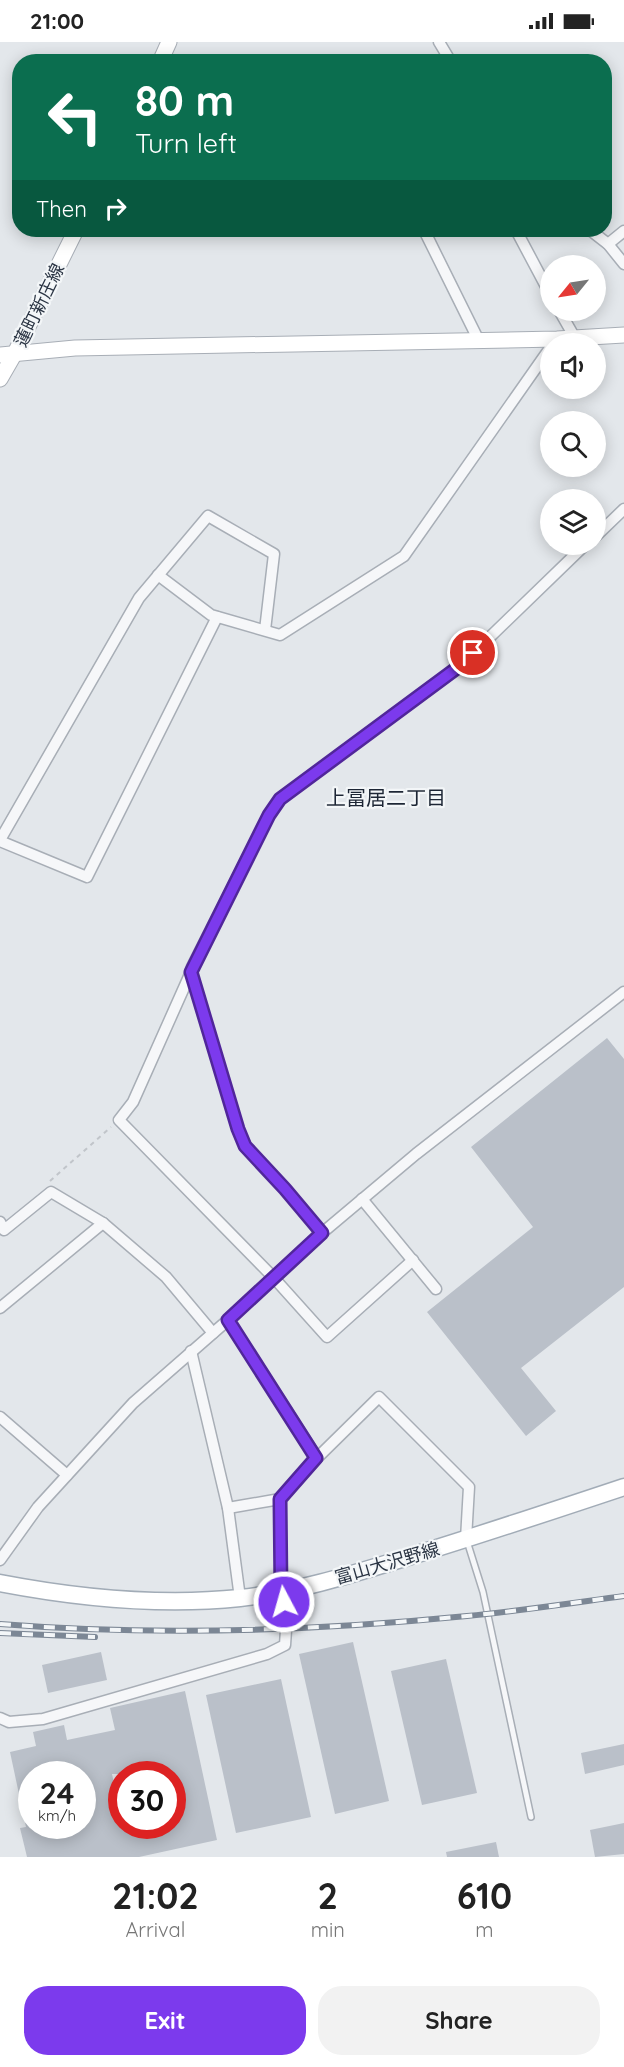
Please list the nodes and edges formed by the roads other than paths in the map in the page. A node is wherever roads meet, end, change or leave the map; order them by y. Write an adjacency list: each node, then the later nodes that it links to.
1 (624, 231): 6 (street)
2 (72, 237): 13 (street, 蓮町新庄線)
3 (427, 237): 11 (street)
4 (520, 237): 8 (street)
5 (599, 237): 6 (street)
6 (608, 244): 7 (street)
7 (624, 264)
8 (540, 275)
9 (624, 335): 10 (street)
10 (606, 336)
11 (478, 339): 12 (street); 13 (street)
12 (540, 343)
13 (8, 354): 15 (street, 蓮町新庄線)
14 (540, 364): 21 (street)
15 (0, 379)
16 (624, 509): 17 (street)
17 (606, 526)
18 (575, 555): 23 (street)
19 (158, 575): 20 (street); 21 (street); 22 (street)
20 (217, 617): 21 (street); 22 (street)
21 (265, 630)
22 (0, 841)
23 (191, 972): 28 (street); 30 (street)
24 (624, 992): 25 (street)
25 (363, 1198): 28 (street); 29 (street)
26 (0, 1222): 27 (street)
27 (103, 1223): 32 (street); 34 (street)
28 (322, 1233): 30 (street)
29 (413, 1260): 30 (street); 31 (street)
30 (274, 1278): 33 (street)
31 (436, 1288)
32 (0, 1308)
33 (228, 1320): 34 (street); 37 (street)
34 (213, 1333): 35 (street)
35 (191, 1351): 38 (street); 41 (street)
36 (0, 1417): 38 (street)
37 (316, 1458): 40 (street); 42 (street)
38 (67, 1474): 43 (street)
39 (624, 1487): 42 (main road, 富山大沢野線)
40 (280, 1499): 41 (street); 45 (street)
41 (228, 1508): 46 (street)
42 (466, 1539): 45 (main road, 富山大沢野線); 48 (lane)
43 (0, 1560)
44 (0, 1583): 46 (main road, 富山大沢野線)
45 (281, 1591): 46 (main road, 富山大沢野線); 47 (street)
46 (240, 1598)
47 (0, 1718)
48 (531, 1817)

